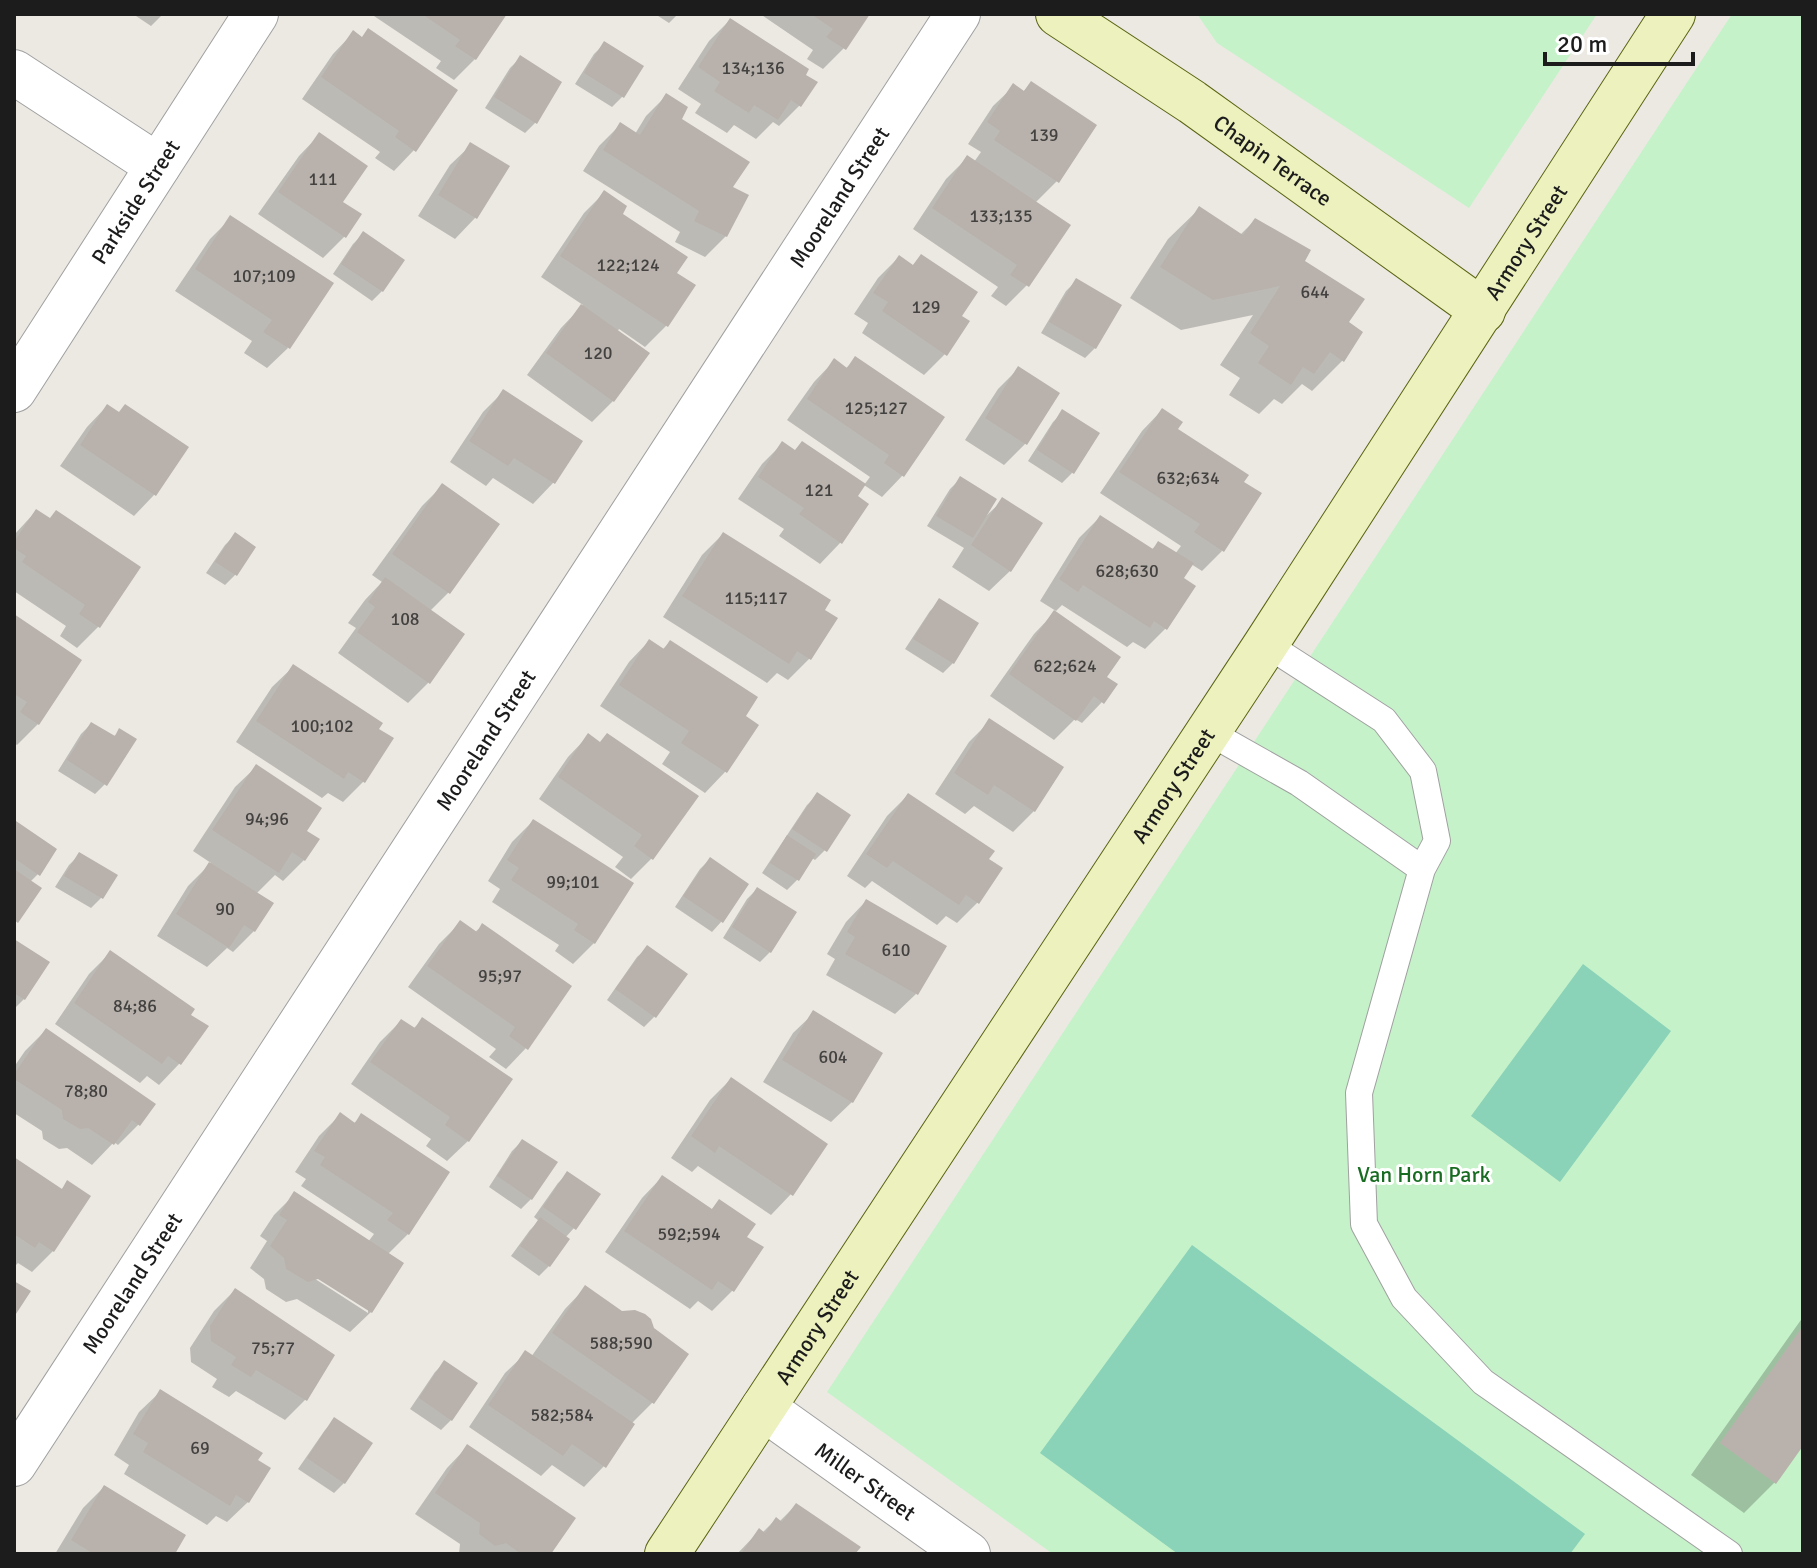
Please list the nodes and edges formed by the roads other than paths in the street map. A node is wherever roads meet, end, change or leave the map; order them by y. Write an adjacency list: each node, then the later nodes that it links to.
1 (256, 14): 6 (street, Parkside Street)
2 (958, 14): 13 (street, Mooreland Street)
3 (1058, 14): 7 (main road, Chapin Terrace)
4 (1673, 14): 7 (main road, Armory Street)
5 (14, 72): 6 (street)
6 (158, 166): 8 (street, Parkside Street)
7 (1483, 311): 9 (main road, Armory Street)
8 (14, 390)
9 (1266, 644): 10 (main road, Armory Street); 11 (lane)
10 (1207, 731): 11 (lane); 12 (main road, Armory Street)
11 (1422, 869): 16 (lane)
12 (763, 1408): 14 (main road, Armory Street); 15 (street, Miller Street)
13 (14, 1464)
14 (667, 1554)
15 (968, 1554)
16 (1729, 1554)

